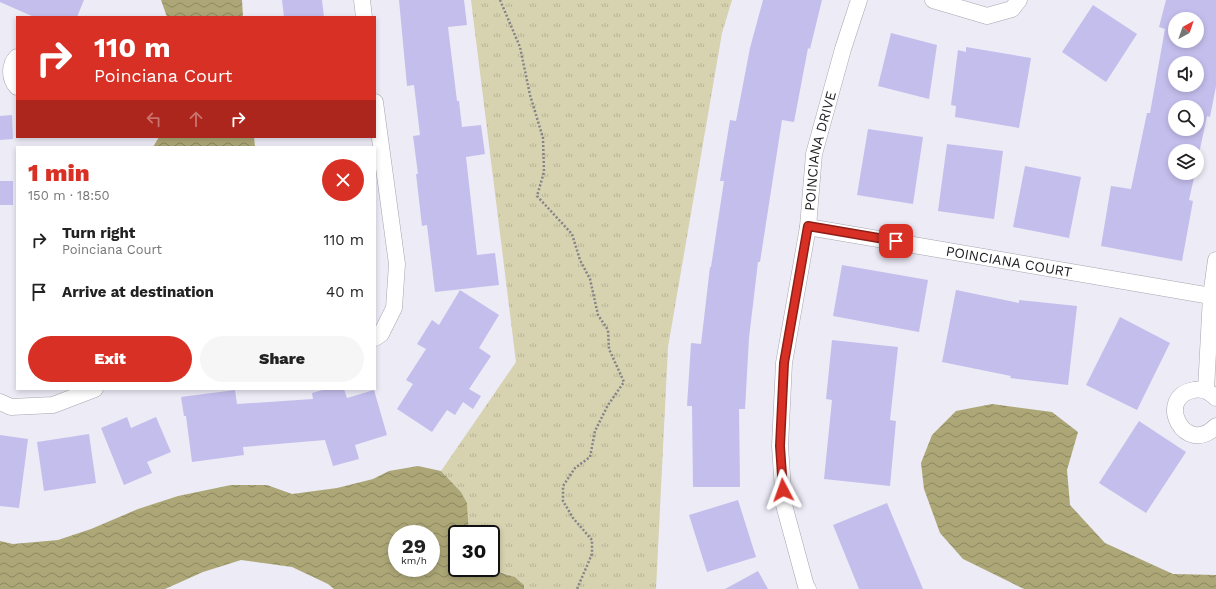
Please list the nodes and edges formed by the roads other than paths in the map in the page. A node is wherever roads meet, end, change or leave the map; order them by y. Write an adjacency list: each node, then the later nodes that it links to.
1 (362, 0): 5 (street)
2 (860, 0): 9 (street, POINCIANA DRIVE)
3 (933, 0): 4 (street)
4 (1019, 0)
5 (364, 16)
6 (9, 63): 7 (street)
7 (16, 85)
8 (376, 110): 12 (street)
9 (808, 226): 11 (street, POINCIANA COURT); 17 (street, POINCIANA DRIVE)
10 (1216, 260): 11 (street)
11 (1211, 296): 14 (street)
12 (376, 337)
13 (93, 390): 15 (street)
14 (1211, 394): 16 (street)
15 (0, 402)
16 (1216, 426)
17 (808, 589)

